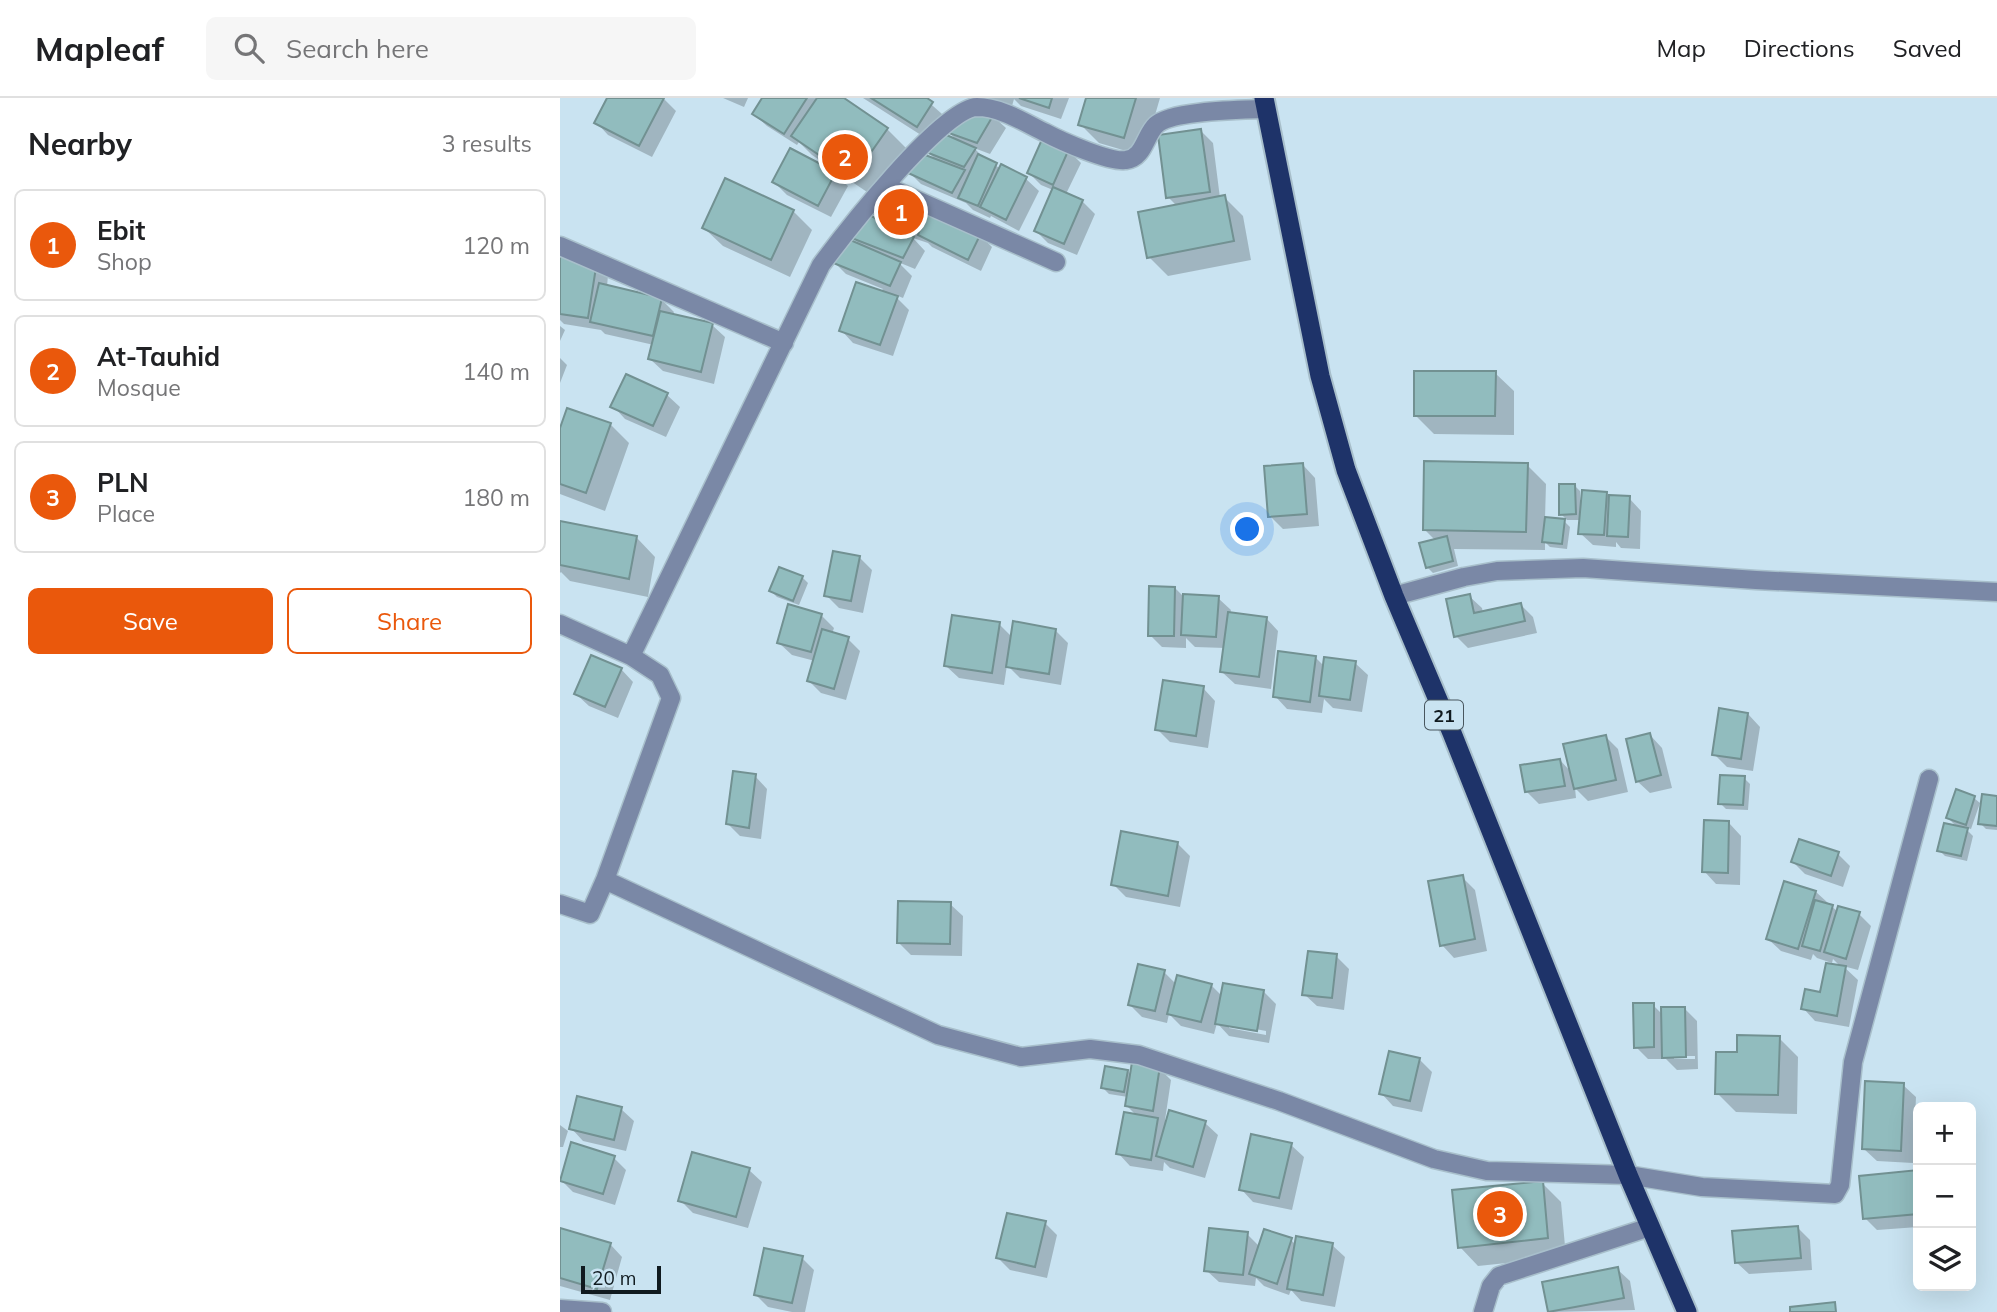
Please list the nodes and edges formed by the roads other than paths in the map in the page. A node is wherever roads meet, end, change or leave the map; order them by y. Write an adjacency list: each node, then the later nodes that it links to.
1 (1265, 103): 2 (street); 7 (highway, 21)
2 (885, 186): 4 (street); 5 (street)
3 (560, 246): 5 (street)
4 (1056, 262)
5 (784, 342): 9 (street)
6 (1997, 592): 7 (street)
7 (1394, 596): 13 (highway, 21)
8 (560, 624): 9 (street)
9 (631, 656): 11 (street)
10 (1929, 779): 13 (street)
11 (605, 880): 12 (street); 13 (street)
12 (560, 904)
13 (1628, 1175): 14 (highway, 21)
14 (1650, 1227): 17 (street); 18 (highway, 21)
15 (560, 1309): 16 (street)
16 (602, 1312)
17 (1483, 1312)
18 (1686, 1312)

